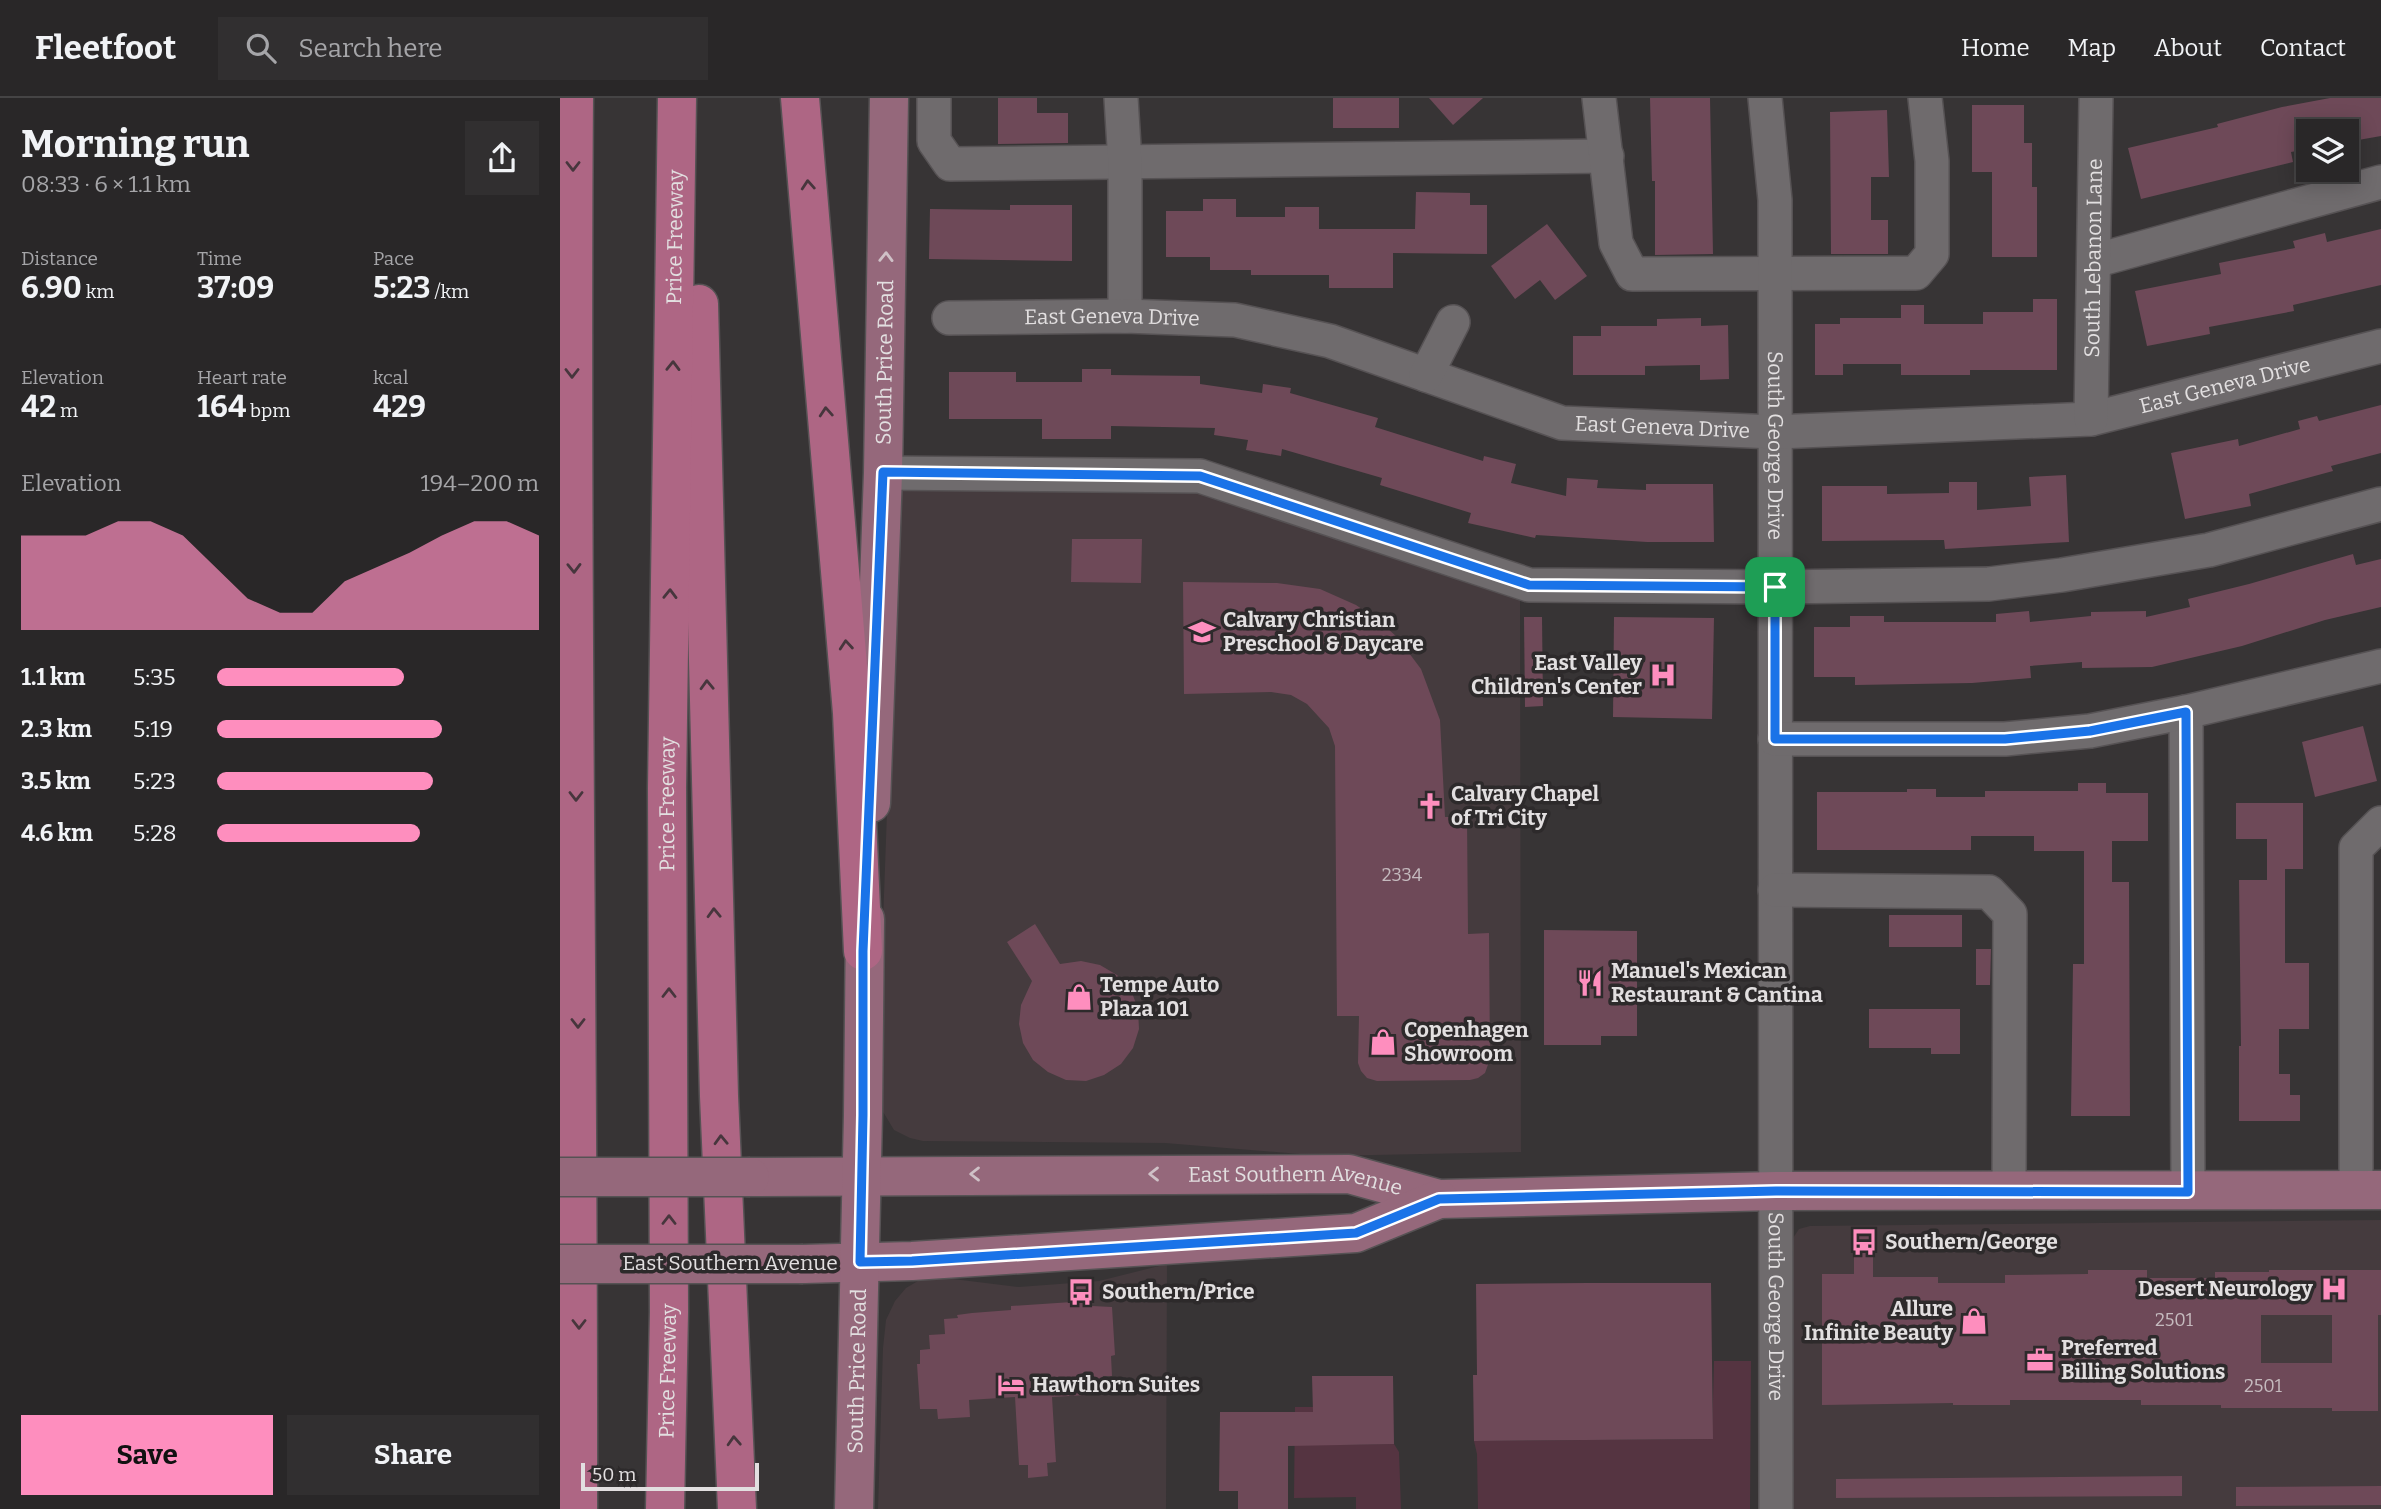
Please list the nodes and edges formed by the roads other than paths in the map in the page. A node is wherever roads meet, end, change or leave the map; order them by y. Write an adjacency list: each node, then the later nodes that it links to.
1 (574, 98): 25 (highway, one-way to 25)
2 (677, 98): 11 (highway, Price Freeway)
3 (800, 98): 34 (highway, one-way to 3)
4 (889, 98): 24 (main road, South Price Road, one-way to 4)
5 (934, 98): 13 (street)
6 (1121, 98): 13 (street)
7 (1599, 98): 12 (street)
8 (1765, 98): 16 (street, South George Drive)
9 (1925, 98): 16 (street)
10 (2096, 98): 15 (street, South Lebanon Lane)
11 (676, 138): 45 (highway, Price Freeway, one-way to 11); 46 (highway, one-way to 11)
12 (1607, 156): 13 (street); 16 (street)
13 (1125, 163): 17 (street)
14 (2381, 182): 15 (street)
15 (2094, 261): 22 (street, South Lebanon Lane)
16 (1775, 274): 23 (street, South George Drive)
17 (1125, 316): 18 (street, East Geneva Drive); 21 (street, East Geneva Drive)
18 (949, 318)
19 (1453, 322): 21 (street)
20 (2381, 346): 22 (street, East Geneva Drive)
21 (1426, 375): 23 (street, East Geneva Drive)
22 (2091, 419): 23 (street, East Geneva Drive)
23 (1775, 432): 28 (street, South George Drive)
24 (883, 472): 28 (street); 34 (main road, South Price Road)
25 (572, 475): 27 (highway); 44 (highway, one-way to 44)
26 (2381, 504): 28 (street)
27 (560, 527)
28 (1775, 587): 31 (street, South George Drive)
29 (2381, 666): 30 (street)
30 (2186, 712): 31 (street); 40 (street)
31 (1775, 739): 33 (street, South George Drive)
32 (2381, 823): 39 (street)
33 (1775, 890): 37 (street, South George Drive); 38 (street)
34 (863, 951): 35 (main road, South Price Road)
35 (862, 1175): 36 (main road, East Southern Avenue, bridge); 41 (main road, East Southern Avenue, one-way to 35); 42 (main road, South Price Road)
36 (560, 1177)
37 (1776, 1191): 38 (main road, East Southern Avenue); 41 (main road, East Southern Avenue); 48 (street, South George Drive)
38 (2009, 1191): 40 (main road, East Southern Avenue)
39 (2368, 1191): 40 (main road, East Southern Avenue)
40 (2188, 1192)
41 (1439, 1199): 42 (main road, East Southern Avenue)
42 (860, 1262): 43 (main road, East Southern Avenue, bridge); 47 (main road, South Price Road)
43 (560, 1264)
44 (578, 1509)
45 (665, 1509)
46 (737, 1509)
47 (854, 1509)
48 (1776, 1509)

